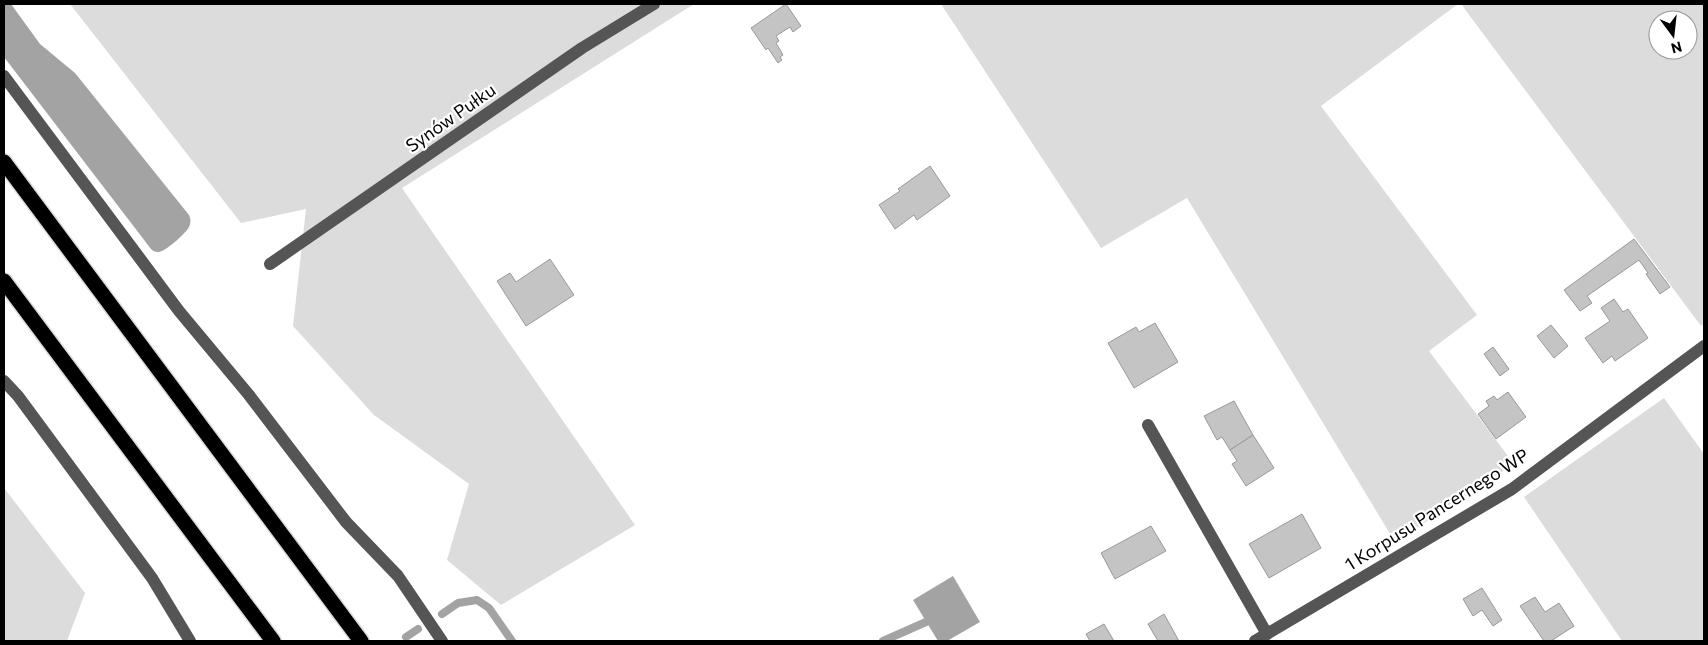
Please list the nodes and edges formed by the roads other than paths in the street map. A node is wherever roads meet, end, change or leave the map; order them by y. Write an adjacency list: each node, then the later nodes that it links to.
1 (654, 4): 4 (street, Synów Pułku)
2 (4, 76): 13 (street)
3 (4, 162): 12 (highway)
4 (270, 264)
5 (4, 280): 11 (highway)
6 (1704, 346): 9 (street, 1 Korpusu Pancernego WP)
7 (4, 381): 10 (street)
8 (1148, 425): 9 (street)
9 (1267, 634): 14 (street, 1 Korpusu Pancernego WP)
10 (190, 641)
11 (273, 641)
12 (362, 641)
13 (442, 641)
14 (1255, 641)

